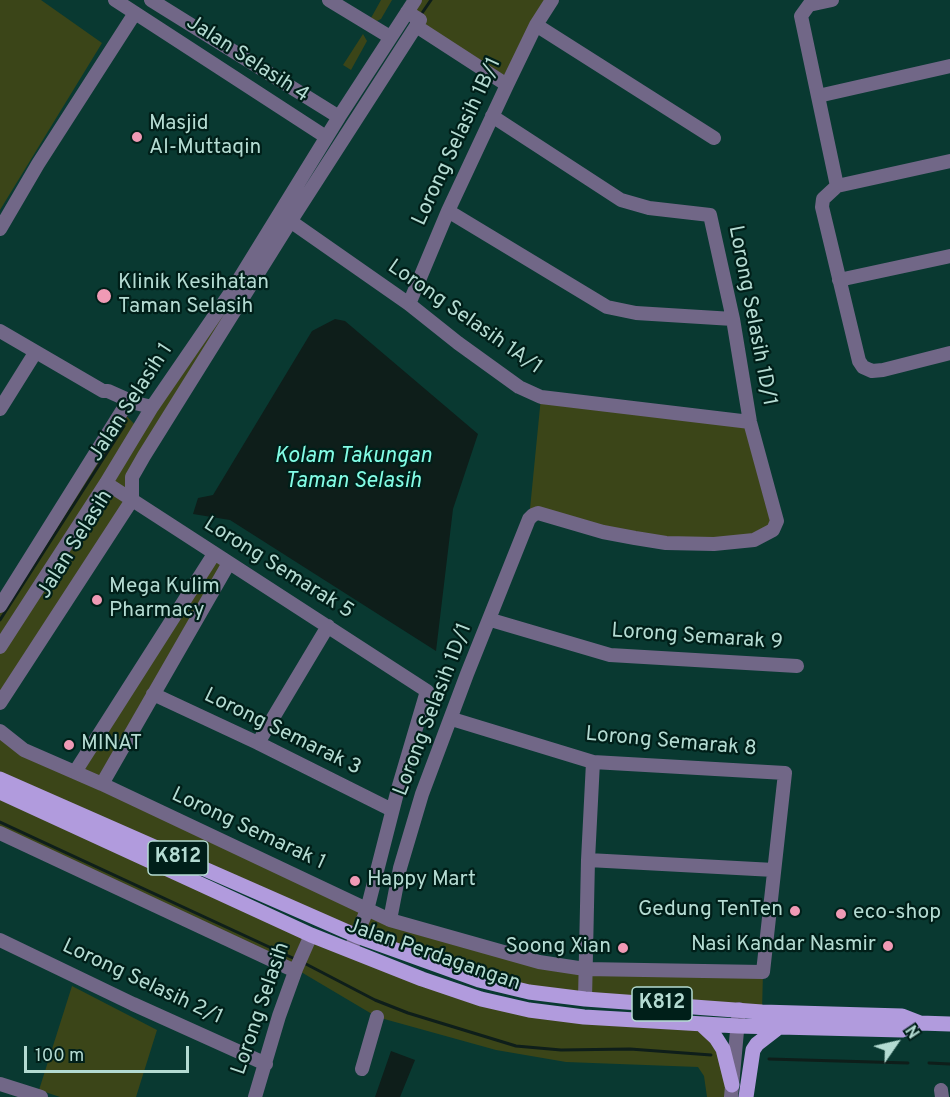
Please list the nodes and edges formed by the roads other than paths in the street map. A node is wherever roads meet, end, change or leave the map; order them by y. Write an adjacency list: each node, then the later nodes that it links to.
1 (115, 0): 8 (street, Jalan Selasih 4)
2 (151, 0): 16 (street)
3 (329, 0): 11 (street)
4 (415, 0): 7 (street, Jalan Selasih 1)
5 (552, 0): 9 (street, Lorong Selasih 1B/1)
6 (832, 0): 14 (street)
7 (406, 12): 10 (street); 11 (street, Jalan Selasih 1)
8 (135, 13): 17 (street, Jalan Selasih 4); 24 (street)
9 (536, 25): 13 (street, Lorong Selasih 1B/1); 18 (street)
10 (416, 26): 13 (street); 23 (street, Jalan Selasih)
11 (390, 37): 16 (street, Jalan Selasih 1)
12 (950, 66): 14 (street)
13 (507, 85): 15 (street, Lorong Selasih 1B/1)
14 (818, 96): 20 (street)
15 (492, 116): 21 (street, Lorong Selasih 1B/1); 28 (street, Lorong Selasih 1D/1)
16 (339, 117): 17 (street, Jalan Selasih 1)
17 (327, 137): 22 (street, Jalan Selasih 1)
18 (714, 138)
19 (950, 161): 20 (street)
20 (837, 186): 26 (street)
21 (448, 211): 27 (street, Lorong Selasih 1B/1); 28 (street)
22 (279, 213): 23 (street, Lorong Selasih 1A/1); 33 (street, Jalan Selasih 1)
23 (290, 222): 27 (street, Lorong Selasih 1A/1); 39 (street, Jalan Selasih)
24 (0, 229)
25 (950, 256): 26 (street)
26 (839, 280): 31 (street)
27 (409, 304): 36 (street, Lorong Selasih 1A/1)
28 (733, 319): 36 (street, Lorong Selasih 1D/1)
29 (0, 331): 30 (street)
30 (35, 352): 32 (street); 34 (street)
31 (950, 353)
32 (103, 391): 33 (street); 35 (street)
33 (152, 407): 37 (street, Jalan Selasih 1)
34 (0, 409)
35 (122, 411): 37 (street); 42 (street)
36 (750, 422): 43 (street, Lorong Selasih 1D/1)
37 (139, 428): 38 (street, Jalan Selasih 1)
38 (106, 483): 39 (street, Lorong Semarak 5); 45 (street, Jalan Selasih 1)
39 (132, 500): 40 (street, Lorong Semarak 5); 48 (street, Jalan Selasih)
40 (214, 554): 41 (street, Lorong Semarak 5); 53 (street)
41 (229, 563): 44 (street, Lorong Semarak 5); 47 (street)
42 (0, 606)
43 (490, 620): 46 (street, Lorong Semarak 9); 49 (street, Lorong Selasih 1D/1)
44 (328, 626): 51 (street); 56 (street, Lorong Semarak 5)
45 (0, 647)
46 (797, 666)
47 (153, 694): 51 (street, Lorong Semarak 3); 54 (street)
48 (0, 703)
49 (452, 719): 52 (street, Lorong Semarak 8); 61 (street, Lorong Selasih 1D/1)
50 (0, 730): 53 (street, Lorong Semarak 1)
51 (258, 743): 56 (street, Lorong Semarak 3)
52 (593, 762): 58 (street); 59 (street, Lorong Semarak 8)
53 (75, 772): 54 (street, Lorong Semarak 1)
54 (102, 784): 60 (street, Lorong Semarak 1)
55 (3, 788): 62 (main road, Jalan Perdagangan / K812); 64 (main road, Jalan Perdagangan / K812)
56 (392, 810): 60 (street)
57 (0, 833): 67 (street)
58 (588, 860): 59 (street); 66 (street)
59 (774, 870): 66 (street, Lorong Semarak 1)
60 (367, 910): 61 (street, Lorong Semarak 1); 62 (street)
61 (390, 920): 66 (street, Lorong Semarak 1)
62 (357, 936): 65 (street); 68 (main road, Jalan Perdagangan / K812)
63 (0, 940): 76 (street, Lorong Selasih 2/1)
64 (307, 942): 65 (main road, Jalan Perdagangan / K812); 67 (street, Lorong Selasih)
65 (349, 952): 72 (main road, Jalan Perdagangan / K812)
66 (585, 969): 68 (street)
67 (295, 971): 76 (street, Lorong Selasih)
68 (585, 999): 69 (main road, Jalan Perdagangan / K812)
69 (739, 1010): 71 (main road, Jalan Perdagangan / K812); 74 (street)
70 (377, 1017): 77 (street)
71 (920, 1023): 73 (main road, Jalan Perdagangan / K812); 75 (main road, Jalan Perdagangan / K812)
72 (701, 1024): 74 (main road, Jalan Perdagangan / K812); 79 (main road)
73 (950, 1024)
74 (738, 1026): 75 (main road, Jalan Perdagangan / K812); 79 (street)
75 (779, 1027): 82 (main road)
76 (266, 1064): 81 (street, Lorong Selasih)
77 (362, 1069)
78 (0, 1084): 80 (street)
79 (731, 1091)
80 (41, 1097)
81 (255, 1097)
82 (746, 1097)

